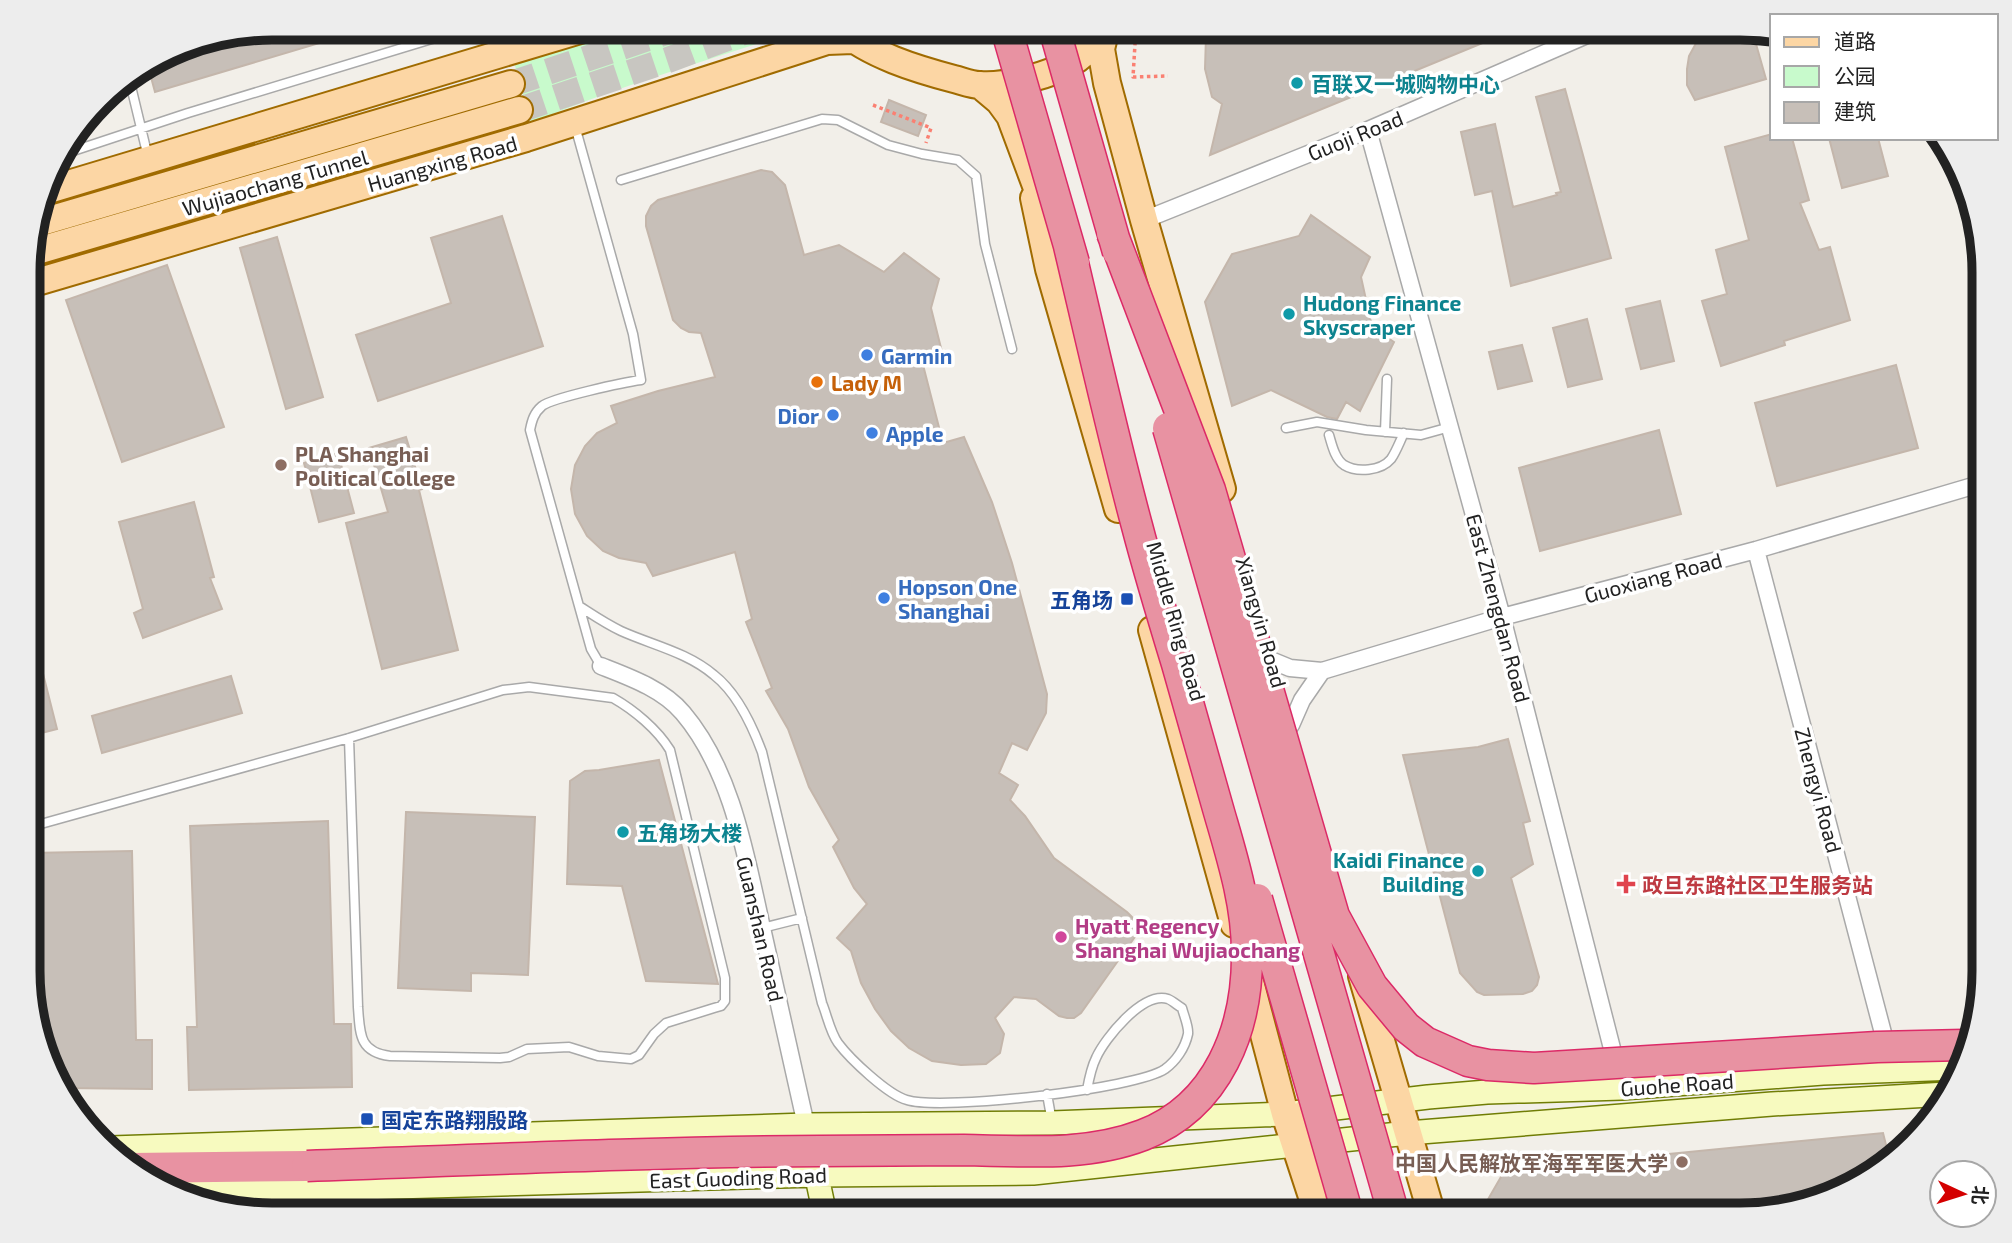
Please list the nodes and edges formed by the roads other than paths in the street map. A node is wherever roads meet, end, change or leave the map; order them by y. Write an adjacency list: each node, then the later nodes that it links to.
1 (429, 40): 15 (lane)
2 (547, 40): 18 (main road)
3 (830, 40): 14 (main road, Huangxing Road)
4 (858, 40): 11 (main road)
5 (1009, 40): 24 (highway, Middle Ring Road, bridge)
6 (1057, 40): 23 (highway, Middle Ring Road, bridge)
7 (1095, 40): 11 (main road)
8 (1102, 40): 21 (main road, Xiangyin Road)
9 (1575, 40): 16 (street, Guoji Road)
10 (511, 83): 22 (main road, Wujiaochang Tunnel)
11 (980, 85): 54 (main road)
12 (132, 88): 15 (lane)
13 (519, 110): 25 (main road, Wujiaochang Tunnel)
14 (574, 123): 26 (main road, Huangxing Road); 36 (lane)
15 (141, 128): 17 (lane); 18 (lane)
16 (1368, 130): 21 (street, Guoji Road); 29 (street, East Zhengdan Road)
17 (75, 150)
18 (149, 160): 20 (main road)
19 (621, 180): 27 (lane)
20 (57, 187)
21 (1144, 220): 38 (main road, Xiangyin Road)
22 (46, 221)
23 (1112, 233): 46 (highway, bridge); 65 (highway, Middle Ring Road, bridge)
24 (1069, 246): 60 (highway, bridge); 64 (highway, Middle Ring Road, bridge)
25 (42, 250)
26 (40, 281)
27 (1012, 349)
28 (1387, 379): 31 (lane)
29 (1450, 427): 32 (lane); 37 (street, East Zhengdan Road)
30 (1286, 428): 31 (lane)
31 (1385, 432): 32 (lane)
32 (1404, 433): 33 (lane)
33 (1329, 435)
34 (1971, 487): 35 (street, Guoxiang Road)
35 (1756, 550): 37 (street, Guoxiang Road); 48 (street, Zhengyi Road)
36 (579, 606): 39 (lane); 44 (lane)
37 (1502, 617): 40 (street, Guoxiang Road); 49 (street, East Zhengdan Road)
38 (1273, 661): 40 (street, Guoxiang Road); 41 (main road, Xiangyin Road)
39 (601, 666): 45 (street, Guanshan Road)
40 (1322, 671): 41 (street)
41 (1291, 725): 53 (main road, Xiangyin Road)
42 (349, 738): 42 (lane); 43 (lane)
43 (40, 824)
44 (802, 918): 45 (lane); 51 (lane)
45 (762, 928): 56 (street, Guanshan Road)
46 (1959, 1045)
47 (1950, 1068): 48 (street, Guohe Road)
48 (1892, 1070): 49 (street, Guohe Road)
49 (1622, 1088): 53 (street, Guohe Road)
50 (1087, 1090): 50 (lane); 51 (lane)
51 (1047, 1094): 55 (lane)
52 (1936, 1095): 57 (street, Guohe Road)
53 (1398, 1101): 54 (street, Guohe Road); 57 (main road, Xiangyin Road)
54 (1295, 1112): 55 (street, Guohe Road); 58 (main road)
55 (1052, 1123): 56 (street, Guohe Road)
56 (806, 1125): 59 (street); 61 (street)
57 (1408, 1133): 58 (street, Guohe Road); 66 (main road, Xiangyin Road)
58 (1304, 1145): 61 (street, East Guoding Road); 63 (main road)
59 (121, 1147)
60 (151, 1168)
61 (816, 1175): 62 (street, East Guoding Road); 67 (street)
62 (205, 1192)
63 (1315, 1202)
64 (1344, 1202)
65 (1390, 1202)
66 (1428, 1202)
67 (822, 1203)

